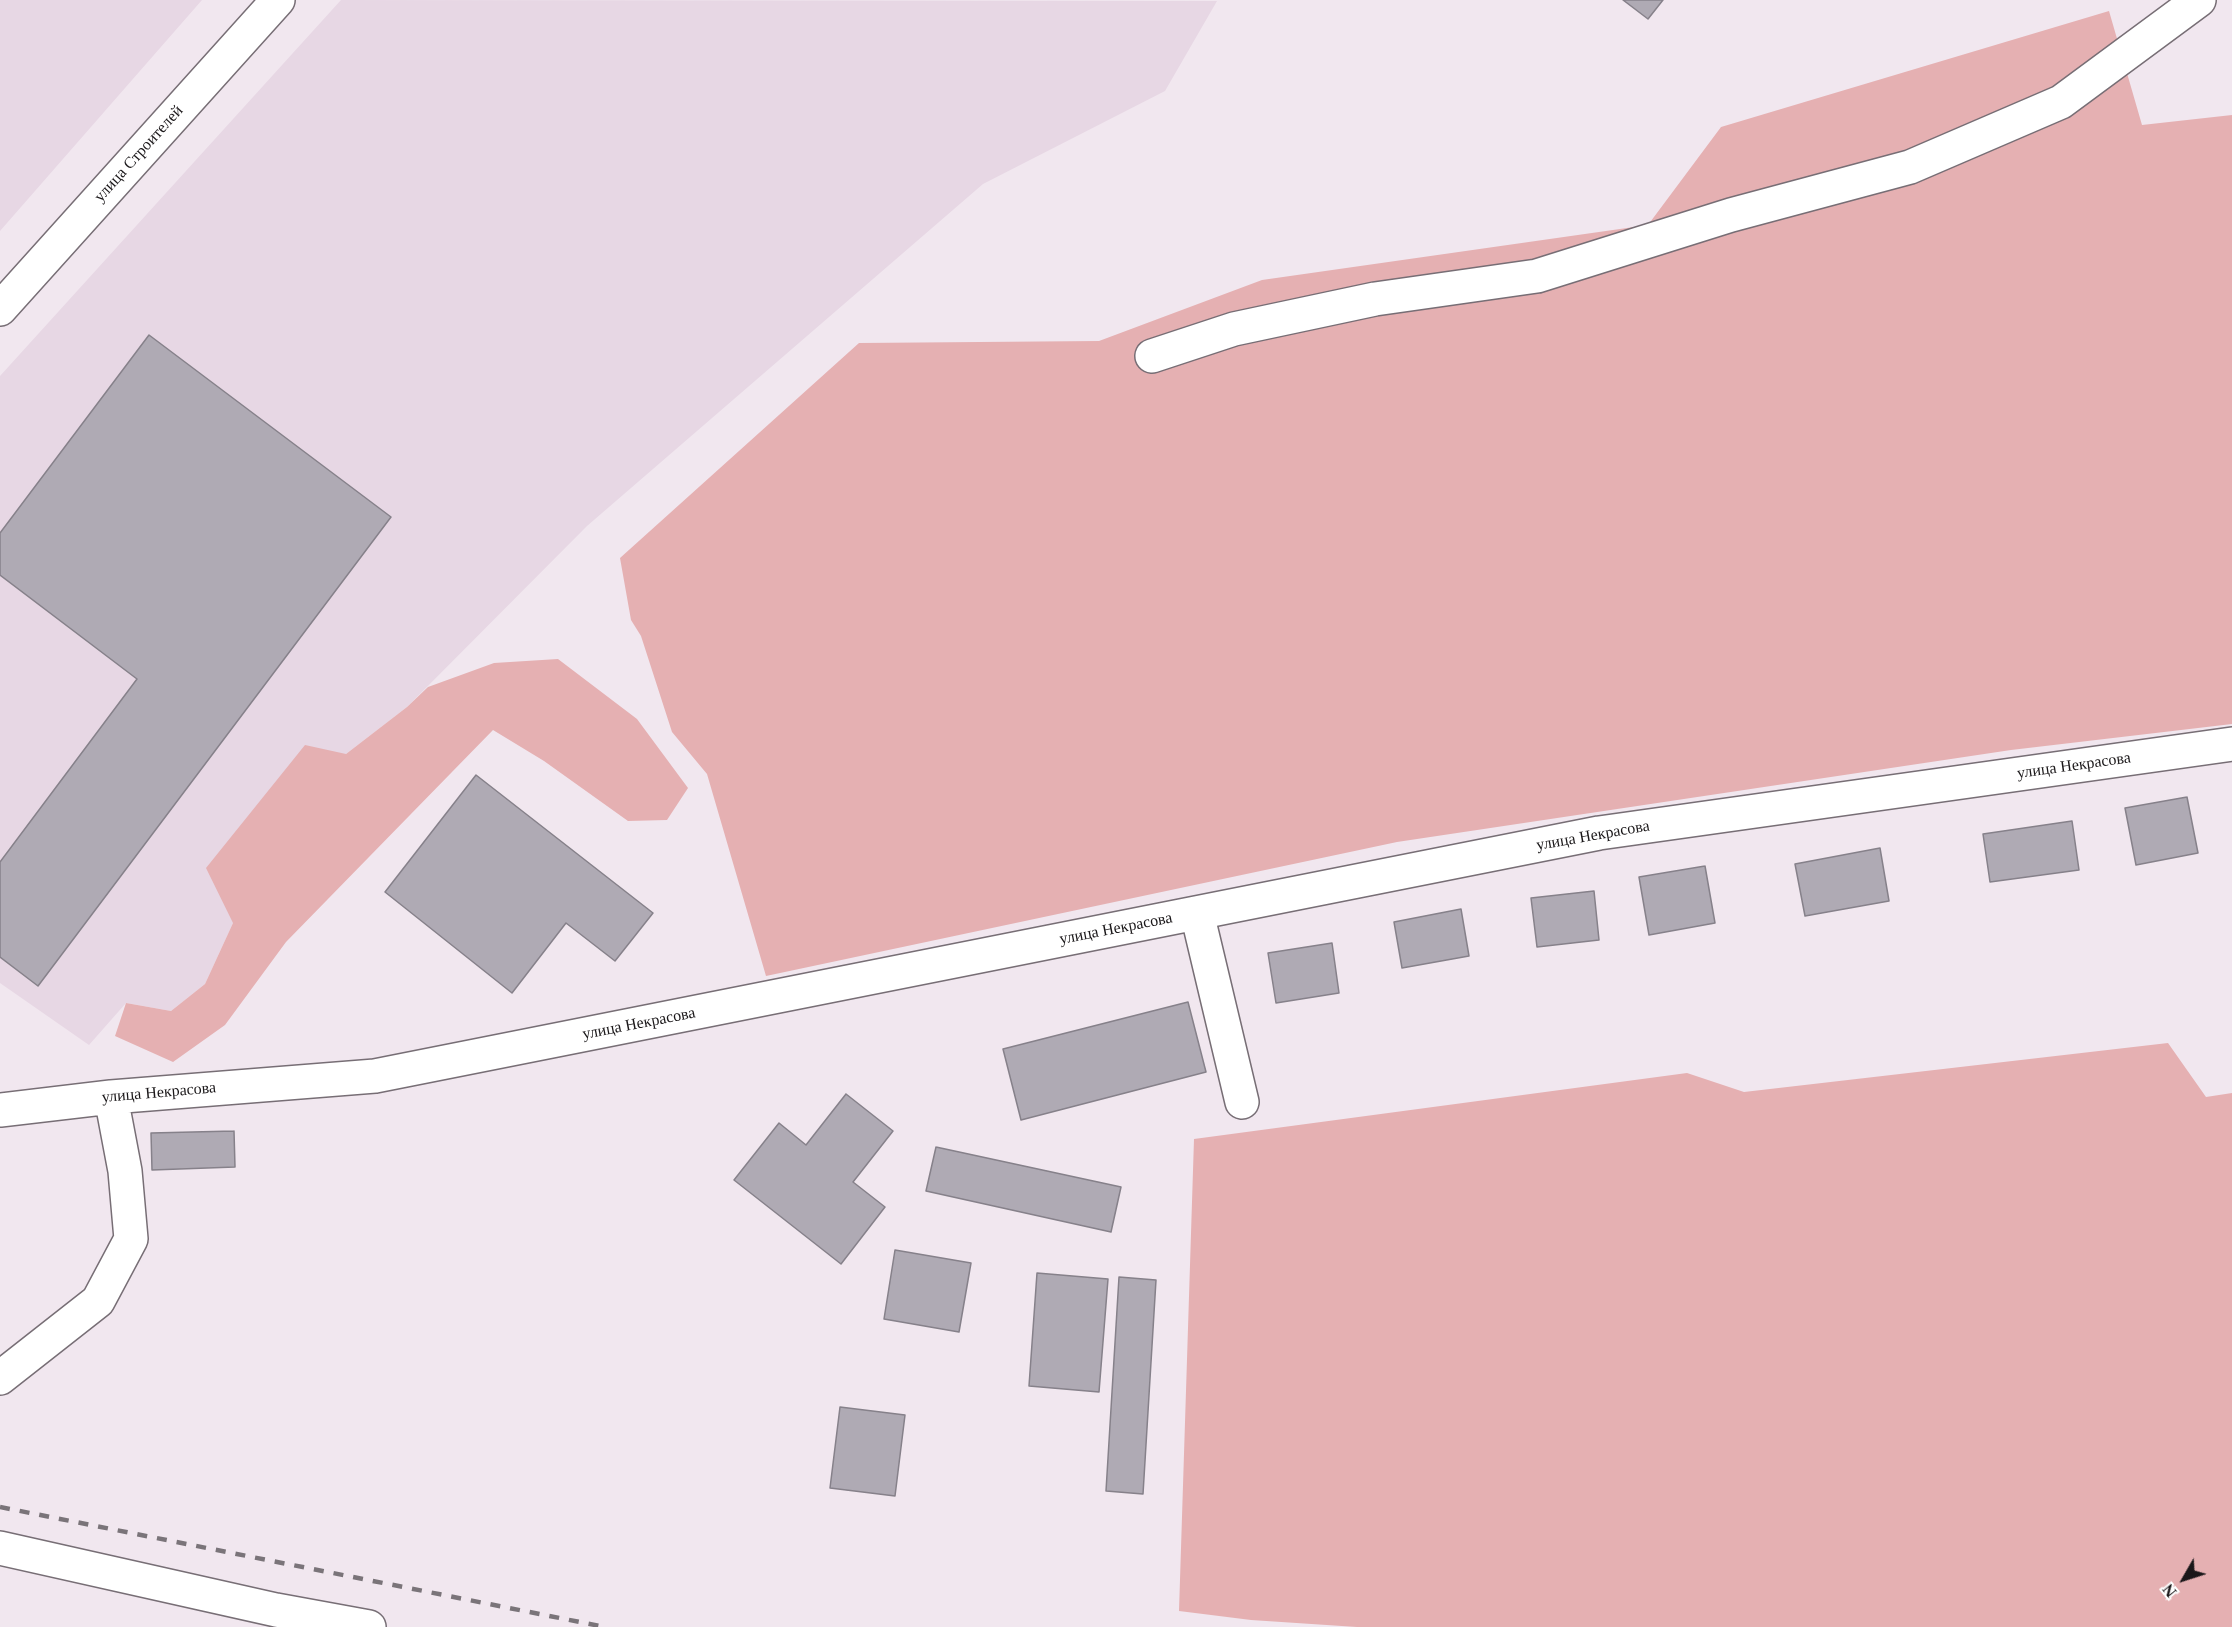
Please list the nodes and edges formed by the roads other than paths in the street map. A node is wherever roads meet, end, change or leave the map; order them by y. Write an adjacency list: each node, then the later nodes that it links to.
1 (278, 0): 3 (street, улица Строителей)
2 (2199, 0): 4 (street)
3 (0, 309)
4 (1152, 356)
5 (2232, 744): 6 (street, улица Некрасова)
6 (1197, 913): 7 (street, улица Некрасова); 8 (street)
7 (111, 1096): 9 (street, улица Некрасова); 10 (street)
8 (1242, 1102)
9 (0, 1110)
10 (0, 1378)
11 (0, 1548): 12 (street)
12 (369, 1627)

